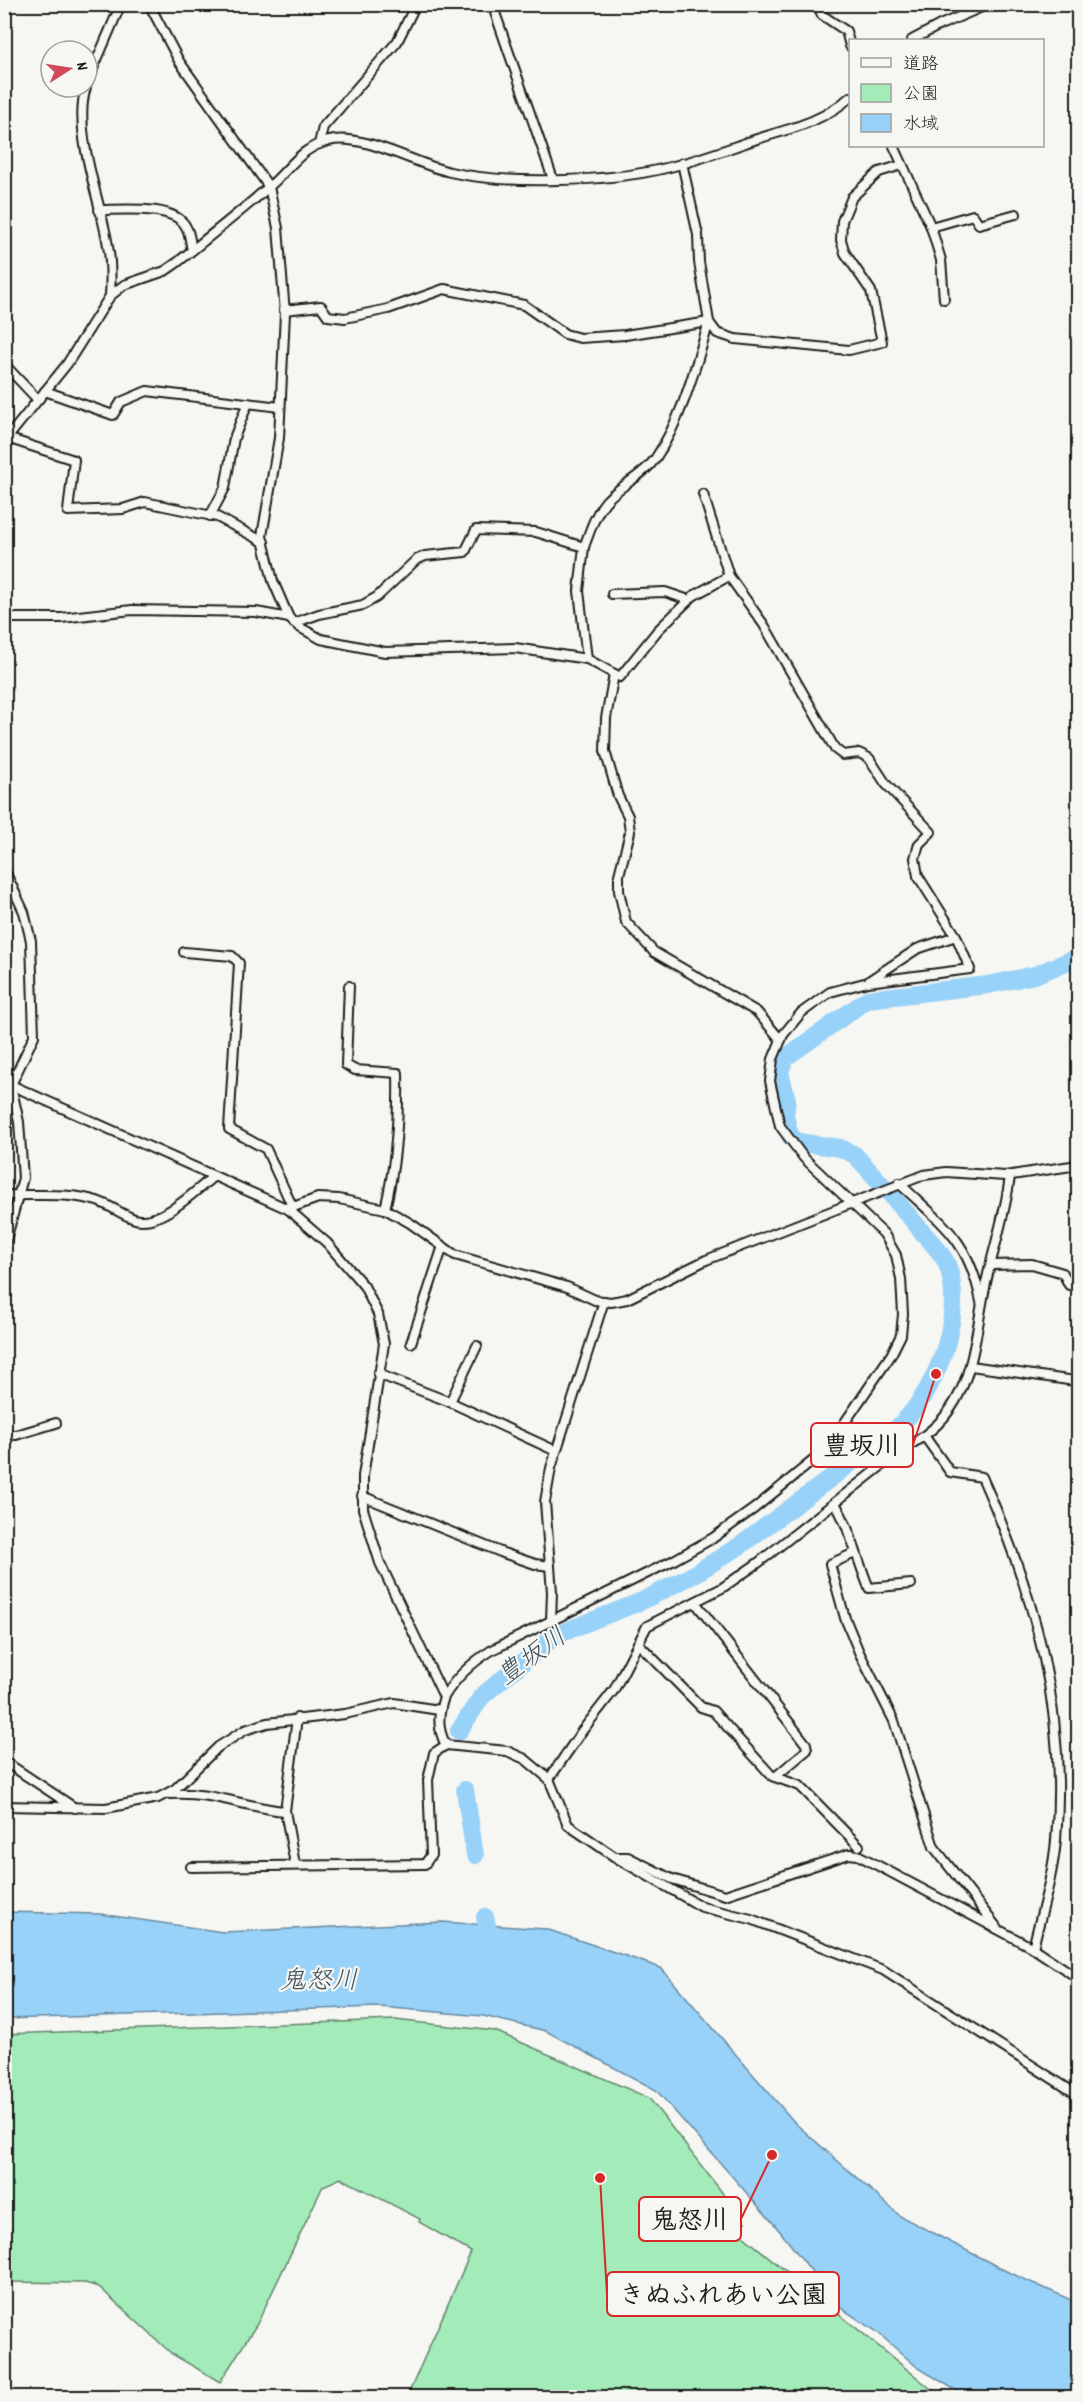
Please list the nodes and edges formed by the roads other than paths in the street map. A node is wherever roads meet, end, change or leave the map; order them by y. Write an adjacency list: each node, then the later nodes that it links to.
1 (121, 4): 9 (street)
2 (149, 4): 17 (street)
3 (416, 4): 12 (street)
4 (492, 4): 16 (street)
5 (817, 4): 8 (street)
6 (989, 4): 7 (street)
7 (914, 39)
8 (849, 42)
9 (99, 55)
10 (849, 98): 14 (street)
11 (82, 99): 18 (street)
12 (319, 144): 16 (street); 17 (street)
13 (894, 147): 15 (street)
14 (682, 163): 16 (street); 25 (street)
15 (902, 165): 20 (street); 25 (street)
16 (553, 179)
17 (269, 187): 21 (street); 24 (street)
18 (99, 210): 21 (street); 22 (street)
19 (1016, 214): 20 (street)
20 (931, 227): 23 (street)
21 (192, 250): 22 (street)
22 (110, 296): 27 (street)
23 (944, 299)
24 (285, 310): 25 (street); 30 (street)
25 (709, 322): 35 (street)
26 (4, 364): 28 (street)
27 (45, 391): 28 (street); 29 (street)
28 (38, 400): 31 (street)
29 (248, 403): 30 (street); 33 (street)
30 (280, 406): 34 (street)
31 (6, 440): 33 (street)
32 (703, 494): 36 (street)
33 (210, 516): 34 (street)
34 (264, 542): 40 (street)
35 (584, 547): 40 (street); 41 (street)
36 (729, 576): 38 (street); 44 (street)
37 (612, 594): 38 (street)
38 (688, 600): 42 (street)
39 (4, 618): 40 (street)
40 (292, 620): 41 (street)
41 (587, 659): 42 (street)
42 (614, 674): 48 (street)
43 (4, 869): 49 (street)
44 (957, 936): 46 (street); 46 (street)
45 (184, 952): 57 (street)
46 (868, 982): 48 (street)
47 (349, 986): 58 (street)
48 (781, 1040): 56 (street)
49 (8, 1084): 51 (street); 55 (street)
50 (1078, 1165): 52 (street)
51 (214, 1176): 55 (street); 57 (street)
52 (1011, 1176): 53 (street); 61 (street)
53 (896, 1184): 56 (street); 64 (street)
54 (4, 1195): 55 (street)
55 (20, 1196): 60 (street)
56 (853, 1201): 63 (street); 81 (street)
57 (290, 1208): 58 (street); 68 (street)
58 (385, 1209): 59 (street)
59 (443, 1246): 63 (street); 65 (street)
60 (4, 1248)
61 (991, 1265): 62 (street); 64 (street)
62 (1078, 1286)
63 (604, 1301): 74 (street)
64 (982, 1307): 67 (street)
65 (411, 1343)
66 (477, 1346): 70 (street)
67 (971, 1366): 69 (street); 73 (street)
68 (378, 1374): 70 (street); 75 (street)
69 (1075, 1381)
70 (450, 1402): 74 (street)
71 (56, 1423): 72 (street)
72 (4, 1434)
73 (925, 1437): 76 (street); 99 (street)
74 (556, 1451): 78 (street)
75 (362, 1496): 78 (street); 83 (street)
76 (835, 1503): 77 (street); 80 (street)
77 (855, 1553): 79 (street); 98 (street)
78 (550, 1566): 81 (street)
79 (911, 1584)
80 (695, 1602): 82 (street); 88 (street)
81 (551, 1621): 83 (street)
82 (638, 1643): 88 (street); 89 (street)
83 (444, 1697): 84 (street)
84 (439, 1710): 85 (street); 86 (street)
85 (297, 1718): 90 (street); 93 (street)
86 (450, 1746): 89 (street); 96 (street)
87 (4, 1761): 92 (street)
88 (775, 1777): 94 (street)
89 (549, 1779): 95 (street)
90 (165, 1795): 92 (street); 93 (street)
91 (4, 1806): 92 (street)
92 (76, 1809)
93 (285, 1811): 96 (street)
94 (859, 1846)
95 (615, 1857): 98 (street); 101 (street)
96 (295, 1864): 97 (street)
97 (191, 1868)
98 (1000, 1931): 99 (street)
99 (1034, 1948): 100 (street)
100 (1078, 1978)
101 (1078, 2095)

